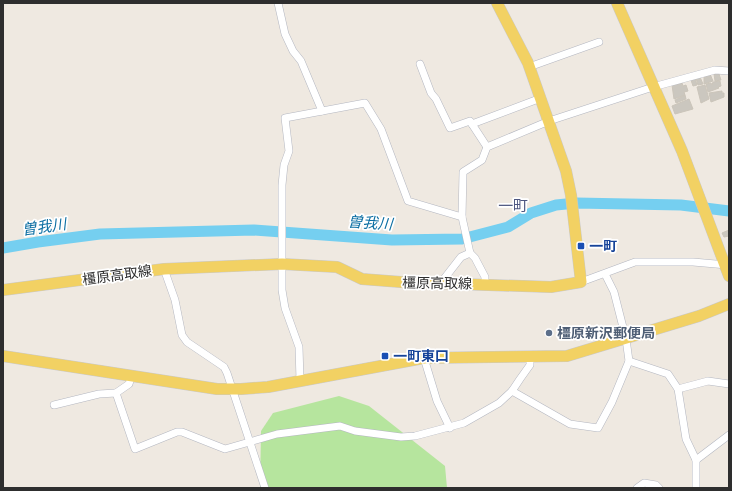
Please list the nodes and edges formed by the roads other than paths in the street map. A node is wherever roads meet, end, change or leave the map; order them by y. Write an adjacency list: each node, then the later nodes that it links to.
1 (278, 3): 10 (street)
2 (497, 3): 6 (main road)
3 (617, 3): 8 (main road)
4 (600, 42): 6 (street)
5 (420, 64): 12 (street)
6 (529, 67): 9 (main road)
7 (729, 71): 8 (street)
8 (653, 87): 11 (street); 17 (main road)
9 (541, 98): 11 (main road); 12 (street)
10 (322, 111): 14 (street); 16 (street)
11 (549, 121): 13 (street); 21 (main road)
12 (472, 124): 13 (street)
13 (487, 147): 14 (street)
14 (463, 220): 15 (street)
15 (469, 251): 22 (street); 23 (street)
16 (282, 264): 18 (main road, 橿原高取線); 22 (main road, 橿原高取線); 32 (street)
17 (726, 266): 19 (street); 20 (main road)
18 (164, 268): 24 (main road, 橿原高取線); 35 (street)
19 (605, 274): 21 (street); 26 (street)
20 (729, 276)
21 (581, 282): 23 (main road, 橿原高取線)
22 (440, 284): 23 (main road, 橿原高取線)
23 (484, 284)
24 (3, 290)
25 (729, 304): 26 (main road)
26 (626, 339): 29 (main road); 30 (street)
27 (3, 356): 31 (main road)
28 (424, 358): 29 (main road); 32 (main road); 39 (street)
29 (530, 358): 36 (street)
30 (629, 361): 34 (street); 36 (street)
31 (132, 375): 35 (main road); 37 (street)
32 (300, 380): 35 (main road)
33 (729, 384): 34 (street)
34 (678, 389): 42 (street)
35 (232, 390): 41 (street)
36 (512, 391): 39 (street)
37 (116, 393): 38 (street); 41 (street)
38 (54, 405)
39 (450, 428): 41 (street)
40 (729, 435): 42 (street)
41 (249, 442): 43 (street)
42 (696, 460): 46 (street)
43 (264, 488)
44 (636, 488): 45 (street)
45 (659, 488)
46 (696, 488)

